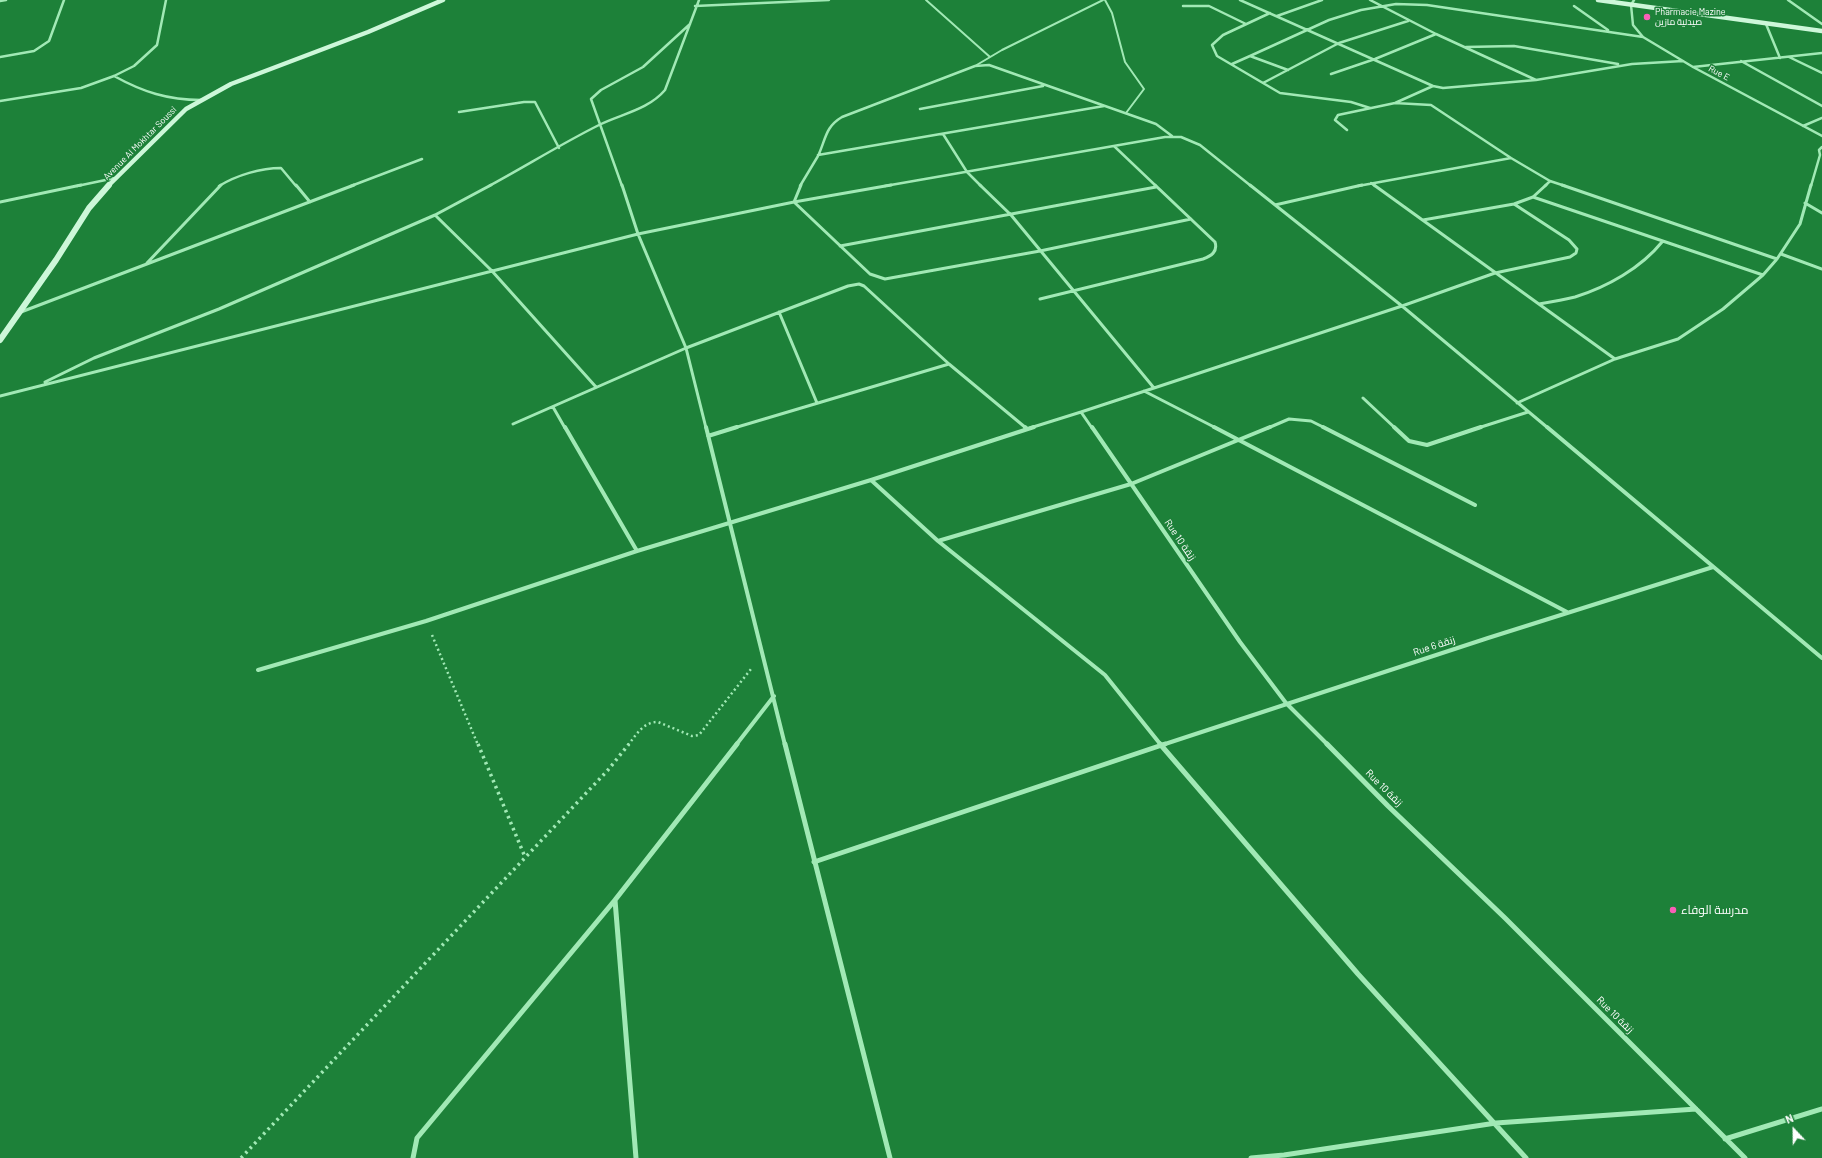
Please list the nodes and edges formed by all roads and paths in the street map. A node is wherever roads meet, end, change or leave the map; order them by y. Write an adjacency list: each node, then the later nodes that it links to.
1 (6, 0): 16 (street)
2 (64, 0): 40 (street)
3 (166, 0): 54 (street)
4 (443, 0): 59 (street, Avenue Al Mokhtar Soussi)
5 (699, 0): 20 (street)
6 (829, 0): 20 (street)
7 (926, 0): 41 (lane)
8 (1104, 0): 41 (lane); 67 (lane)
9 (1246, 0): 17 (street)
10 (1322, 0): 25 (street)
11 (1370, 0): 22 (street)
12 (1428, 0): 18 (street)
13 (1598, 0): 19 (street)
14 (1634, 0): 19 (street)
15 (1788, 0): 30 (street)
16 (0, 1)
17 (1242, 1): 24 (street)
18 (1427, 5): 22 (street); 32 (street)
19 (1631, 5): 29 (street); 35 (street, Rue E)
20 (695, 6): 27 (street)
21 (1183, 6): 28 (street)
22 (1378, 6): 26 (street); 31 (street)
23 (1574, 6): 32 (street)
24 (1270, 13): 25 (street); 28 (street)
25 (1277, 16): 31 (street)
26 (1409, 21): 34 (street); 36 (street)
27 (690, 24): 69 (street); 69 (street)
28 (1246, 24): 47 (street)
29 (1766, 24): 33 (street); 43 (street)
30 (1822, 24)
31 (1307, 28): 36 (street); 39 (street)
32 (1610, 31): 35 (street)
33 (1822, 31)
34 (1436, 34): 37 (street); 44 (street)
35 (1643, 37): 45 (street, Rue E)
36 (1339, 43): 44 (street); 51 (street)
37 (1464, 47): 48 (street); 55 (street)
38 (1822, 52): 42 (street)
39 (1250, 56): 47 (street); 51 (street)
40 (0, 57)
41 (990, 57): 49 (lane)
42 (1789, 57): 43 (street); 52 (street)
43 (1780, 58): 46 (street)
44 (1375, 59): 53 (street); 58 (street)
45 (1683, 61): 48 (street); 50 (street, Rue E)
46 (1741, 61): 50 (street); 63 (street)
47 (1232, 64): 56 (street)
48 (1621, 65): 55 (street)
49 (975, 66): 57 (street); 78 (street)
50 (1693, 67): 70 (street, Rue E)
51 (1288, 70): 56 (street)
52 (1822, 73)
53 (1331, 74)
54 (114, 76): 59 (street); 60 (street)
55 (1536, 80): 58 (street)
56 (1263, 83): 64 (street)
57 (1045, 85): 62 (street); 65 (street)
58 (1433, 86): 61 (street)
59 (201, 100): 83 (street, Avenue Al Mokhtar Soussi)
60 (0, 101)
61 (1395, 103): 64 (street); 80 (street)
62 (1105, 105): 67 (street); 72 (street)
63 (1822, 106)
64 (1370, 108): 71 (street)
65 (920, 109)
66 (459, 112): 77 (street)
67 (1126, 113): 74 (street)
68 (1822, 118): 70 (street)
69 (601, 124): 77 (street); 99 (street)
70 (1803, 126): 73 (street, Rue E)
71 (1347, 130)
72 (943, 134): 78 (street); 82 (street)
73 (1822, 136)
74 (1173, 137): 75 (street); 93 (street)
75 (1114, 146): 82 (street); 86 (street)
76 (1822, 147): 79 (street)
77 (559, 148): 95 (street)
78 (818, 156): 90 (street)
79 (1821, 156): 91 (street)
80 (1511, 158): 84 (street); 85 (street)
81 (422, 159): 89 (street)
82 (967, 172): 90 (street); 96 (street)
83 (115, 178): 88 (street); 114 (street, Avenue Al Mokhtar Soussi)
84 (1550, 181): 87 (street); 104 (street)
85 (1371, 183): 93 (street); 98 (street)
86 (1156, 187): 96 (street); 97 (street)
87 (1533, 197): 92 (street); 100 (street)
88 (0, 202)
89 (310, 202): 105 (street); 105 (street)
90 (794, 202): 99 (street); 101 (street)
91 (1806, 203): 94 (street); 103 (street)
92 (1514, 204): 98 (street); 108 (street)
93 (1275, 205): 113 (street)
94 (1822, 213)
95 (435, 215): 107 (street); 120 (street)
96 (1011, 215): 101 (street); 102 (street)
97 (1191, 219): 102 (street); 110 (street)
98 (1423, 220): 108 (street)
99 (638, 234): 107 (street); 117 (street)
100 (1662, 242): 109 (street); 112 (street)
101 (840, 246): 102 (street)
102 (1040, 251): 110 (street)
103 (1781, 254): 104 (street); 106 (street)
104 (1777, 260): 109 (street)
105 (146, 264): 114 (street)
106 (1822, 269)
107 (492, 271): 120 (street); 121 (street)
108 (1495, 273): 112 (street); 113 (street)
109 (1763, 275): 118 (street)
110 (1073, 292): 111 (street); 122 (street)
111 (1040, 299)
112 (1539, 304): 118 (street)
113 (1402, 306): 122 (street); 127 (street)
114 (21, 312): 116 (street, Avenue Al Mokhtar Soussi)
115 (779, 312): 117 (street); 119 (street); 126 (street)
116 (0, 340)
117 (686, 348): 121 (street); 133 (street)
118 (1615, 359): 127 (street)
119 (949, 364): 126 (street); 132 (street)
120 (37, 386): 124 (street)
121 (596, 387): 128 (street)
122 (1154, 388): 123 (street)
123 (1144, 391): 129 (street); 134 (street)
124 (0, 396)
125 (1363, 398): 130 (street)
126 (818, 403): 133 (street)
127 (1517, 403): 130 (street)
128 (553, 407): 131 (street); 140 (street)
129 (1081, 412): 132 (street); 136 (street, Rue 10 زنقة)
130 (1528, 412): 141 (street)
131 (513, 424)
132 (1027, 429): 135 (street)
133 (708, 436): 138 (street)
134 (1240, 441): 136 (street); 137 (street); 142 (street)
135 (871, 480): 138 (street); 139 (street)
136 (1131, 484): 139 (street); 148 (street, Rue 10 زنقة)
137 (1475, 505)
138 (730, 522): 140 (street); 144 (street)
139 (938, 541): 149 (street)
140 (637, 551): 143 (street)
141 (1713, 566): 142 (street, Rue 6 زنقة); 145 (street)
142 (1567, 612): 148 (street, Rue 6 زنقة)
143 (426, 621): 146 (street); 150 (path)
144 (763, 654): 147 (street); 150 (path)
145 (1822, 658)
146 (258, 670)
147 (774, 696): 151 (street); 152 (street)
148 (1286, 703): 149 (street, Rue 6 زنقة); 153 (street, Rue 10 زنقة)
149 (1161, 745): 151 (street, Rue 6 زنقة); 155 (street)
150 (525, 857): 158 (path)
151 (814, 862): 161 (street)
152 (615, 900): 159 (street); 160 (street)
153 (1696, 1109): 155 (street); 156 (street, Rue 10 زنقة)
154 (1822, 1109): 156 (street)
155 (1496, 1123): 157 (street); 163 (street)
156 (1726, 1139): 164 (street, Rue 10 زنقة)
157 (1285, 1157): 162 (street)
158 (241, 1158)
159 (413, 1158)
160 (636, 1158)
161 (890, 1158)
162 (1251, 1158)
163 (1526, 1158)
164 (1745, 1158)

